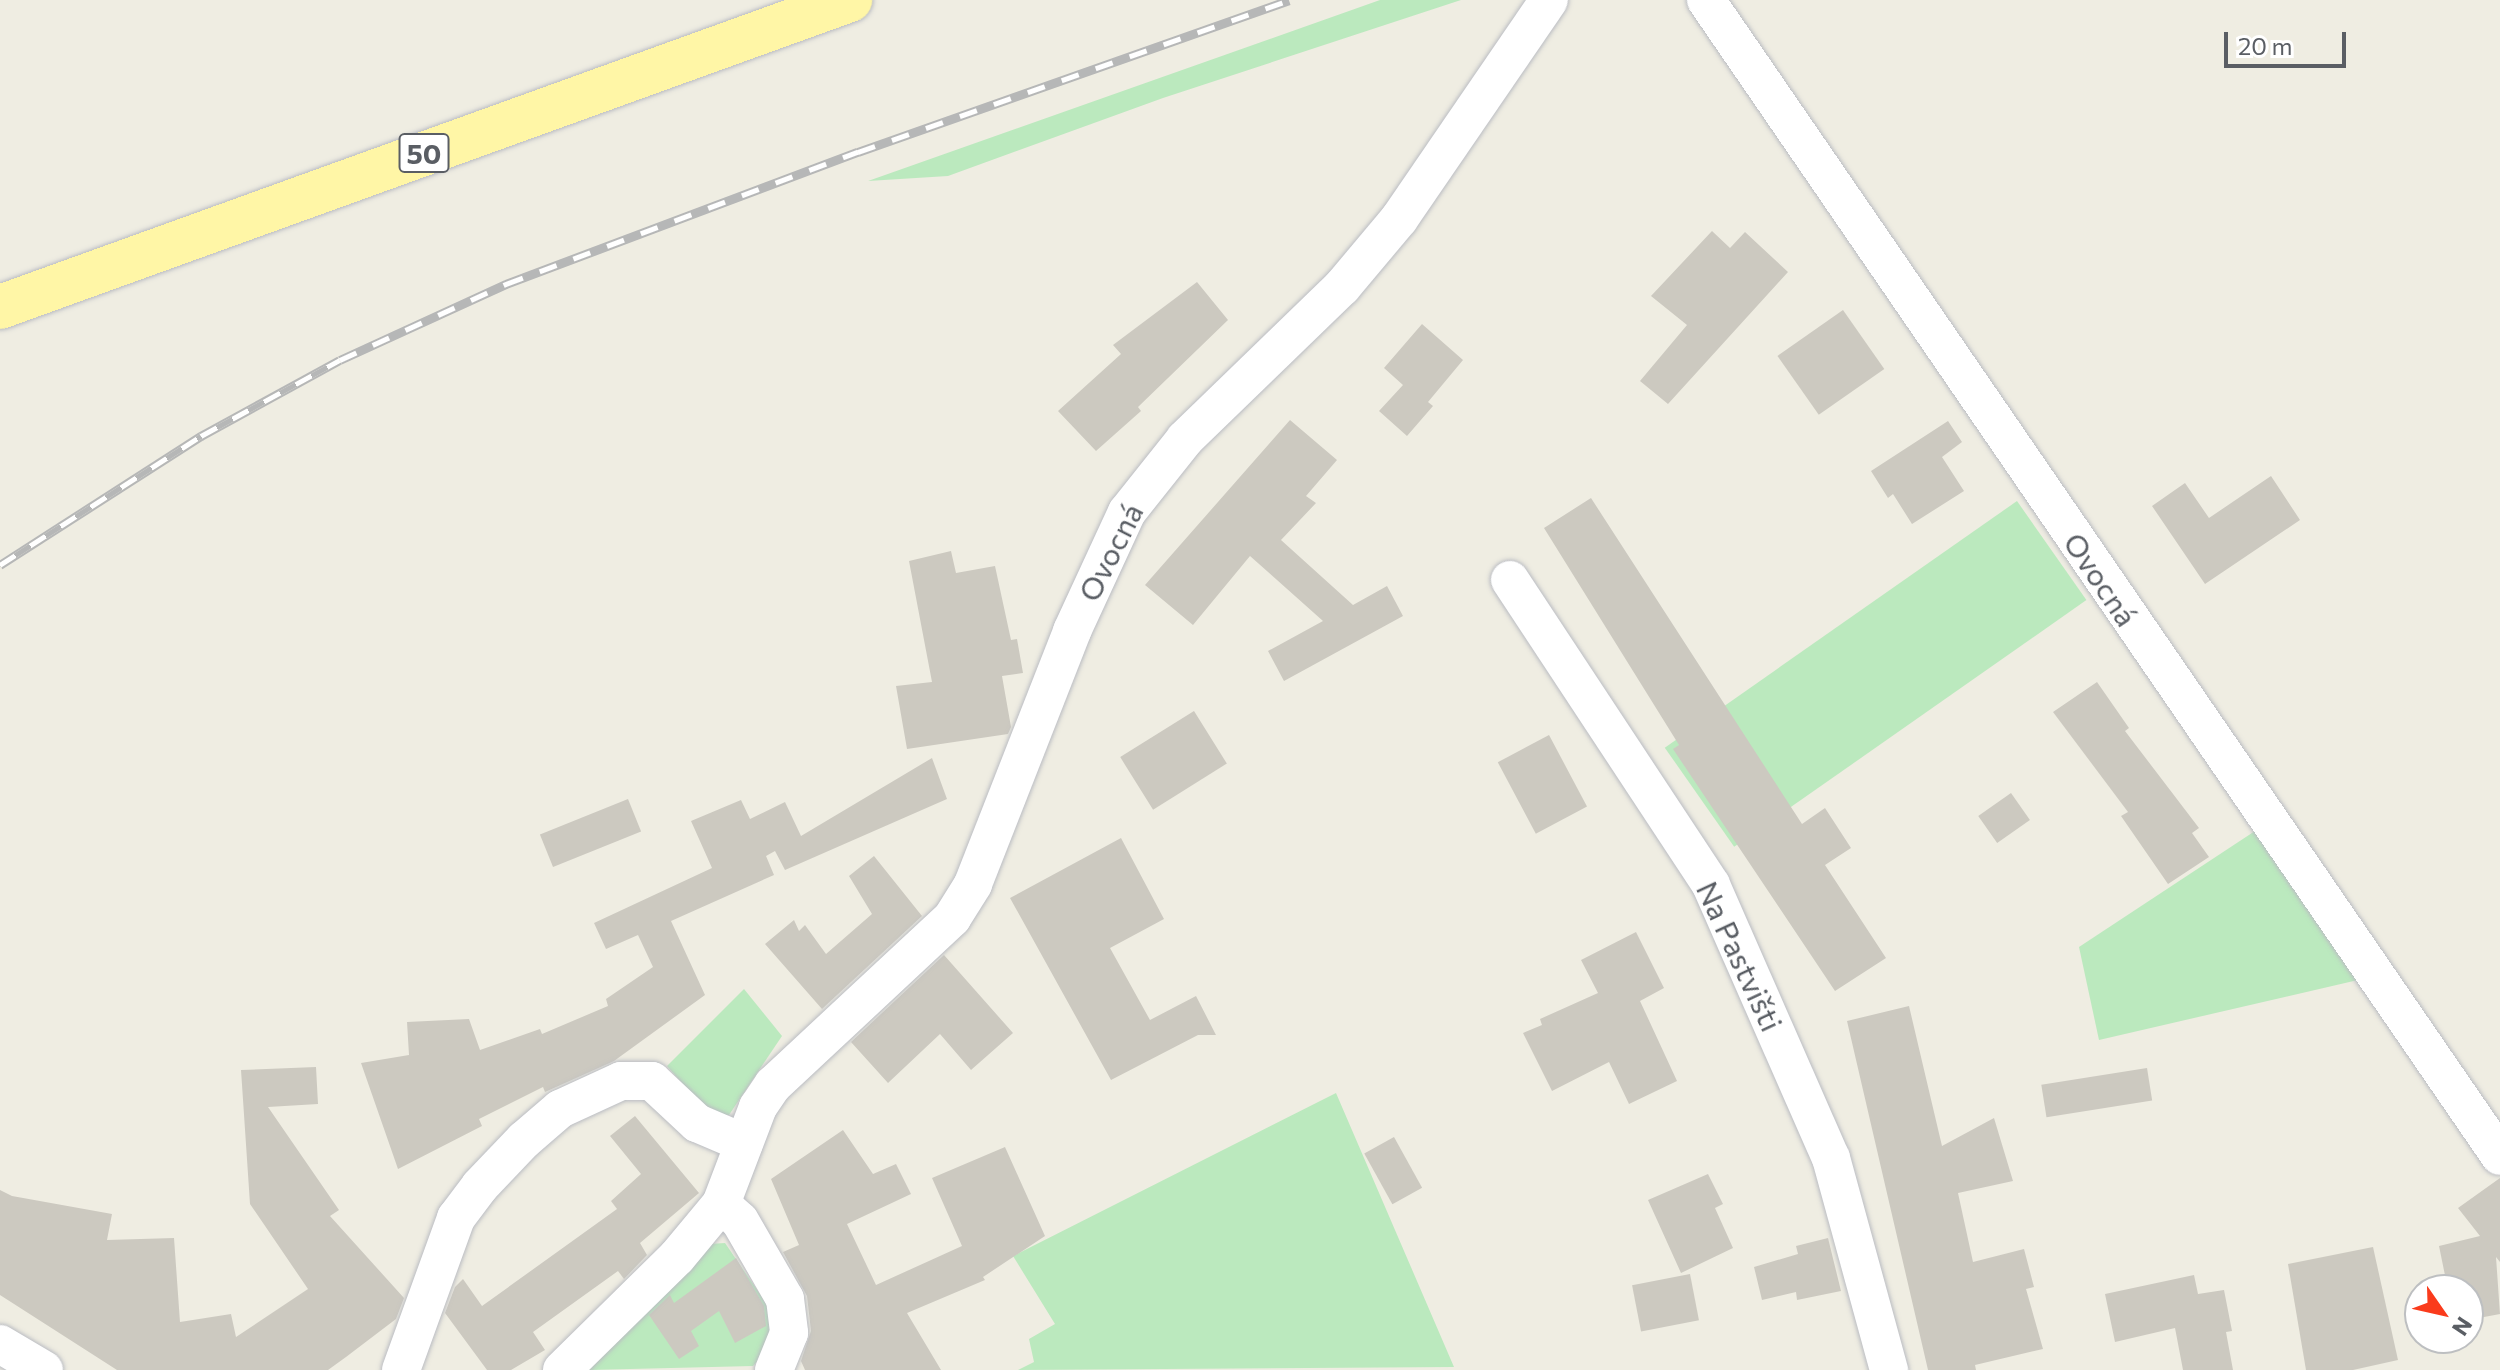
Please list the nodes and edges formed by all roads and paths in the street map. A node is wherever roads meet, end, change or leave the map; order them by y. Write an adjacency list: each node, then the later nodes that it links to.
1 (850, 0): 4 (main road, 50)
2 (1549, 0): 6 (street, Ovocná)
3 (1706, 0): 7 (street, Ovocná)
4 (0, 307)
5 (1510, 580): 14 (street, Na Pastvišti)
6 (744, 1143): 8 (street, Ovocná); 11 (street)
7 (2500, 1156)
8 (721, 1204): 12 (street); 13 (street)
9 (1, 1347): 10 (street)
10 (44, 1370)
11 (401, 1370)
12 (562, 1370)
13 (774, 1370)
14 (1889, 1370)

